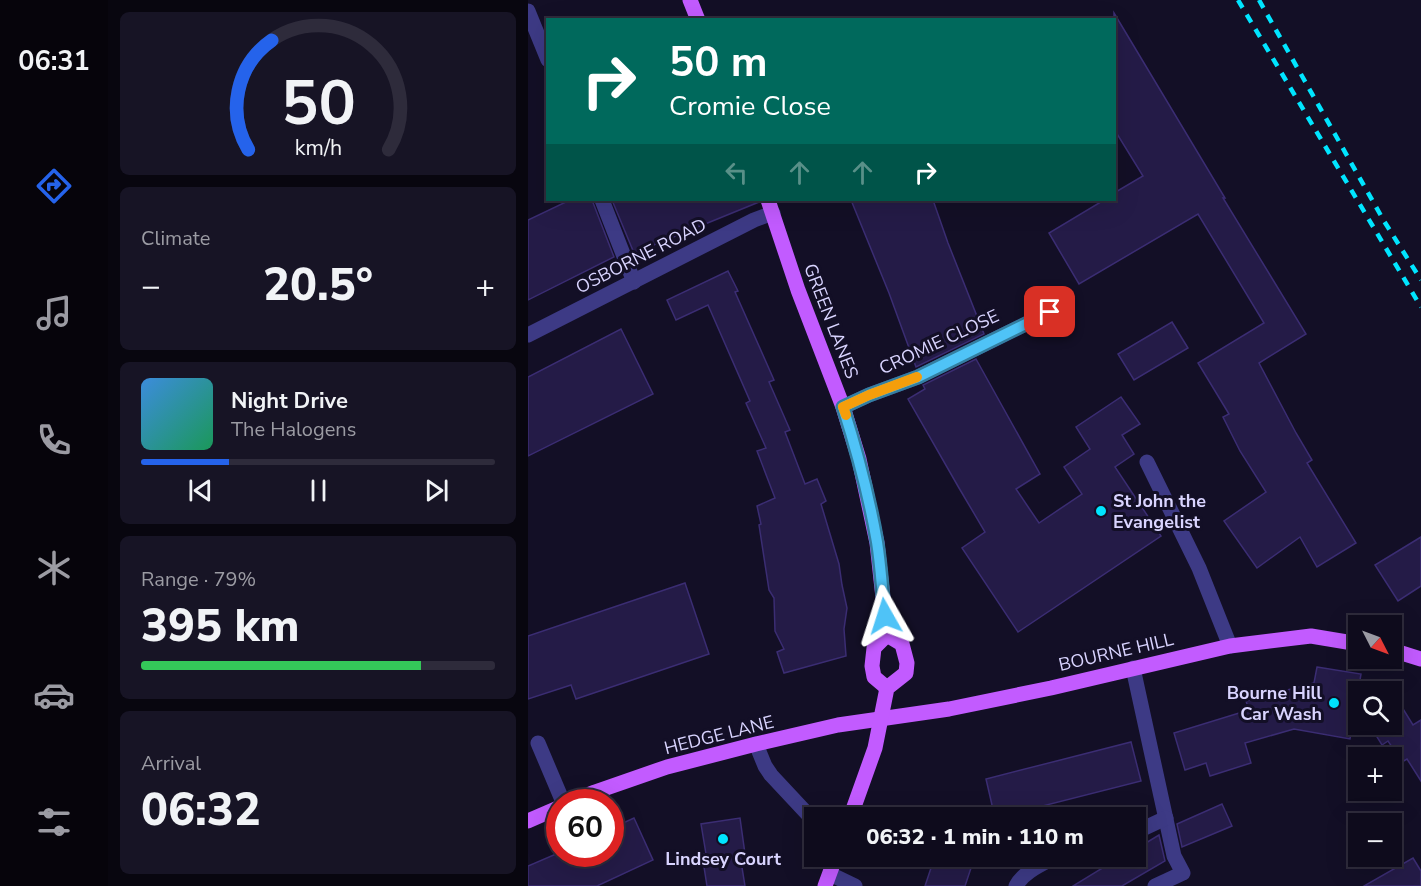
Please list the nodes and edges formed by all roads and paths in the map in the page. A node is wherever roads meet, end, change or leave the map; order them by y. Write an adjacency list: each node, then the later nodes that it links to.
1 (690, 0): 3 (main road)
2 (528, 10): 4 (street)
3 (697, 18)
4 (546, 55)
5 (602, 201): 7 (street)
6 (770, 206): 7 (street, OSBORNE ROAD); 10 (main road, GREEN LANES)
7 (634, 282): 9 (street, OSBORNE ROAD)
8 (1050, 312): 10 (street, CROMIE CLOSE)
9 (528, 335)
10 (843, 407): 12 (main road, GREEN LANES)
11 (1147, 462): 14 (street)
12 (887, 635): 18 (main road); 18 (main road)
13 (1348, 643): 14 (main road, BOURNE HILL)
14 (1230, 646): 17 (main road, BOURNE HILL)
15 (1402, 653): 16 (main road)
16 (1421, 659)
17 (1133, 668): 19 (main road, BOURNE HILL); 27 (street)
18 (887, 688): 19 (main road)
19 (882, 718): 21 (main road, HEDGE LANE); 24 (main road)
20 (538, 743): 22 (street)
21 (756, 744): 23 (main road, HEDGE LANE); 25 (street)
22 (557, 789)
23 (604, 789)
24 (854, 807)
25 (804, 810)
26 (546, 813): 28 (main road)
27 (1166, 818): 29 (street); 34 (street)
28 (528, 821)
29 (1146, 827)
30 (1037, 867): 33 (street)
31 (827, 880): 32 (street)
32 (855, 886)
33 (1016, 886)
34 (1155, 886)

